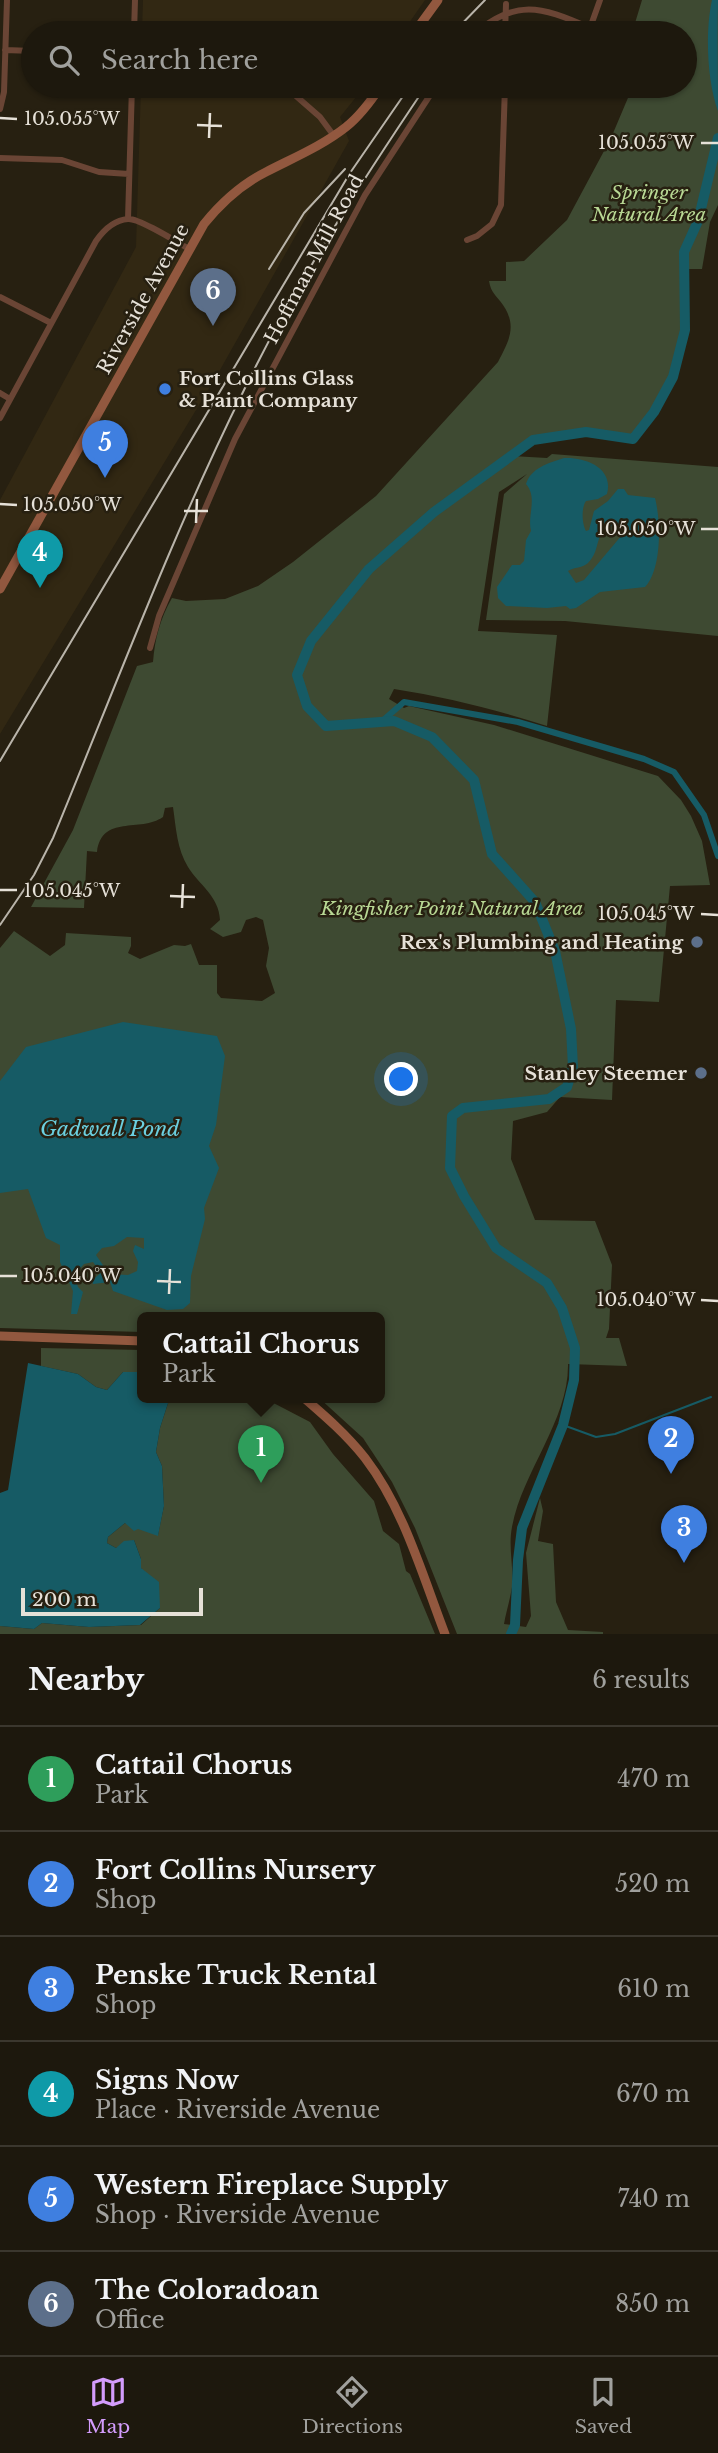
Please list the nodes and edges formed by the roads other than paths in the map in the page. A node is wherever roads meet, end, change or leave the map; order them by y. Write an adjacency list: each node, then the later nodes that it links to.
1 (7, 0): 13 (street)
2 (135, 0): 7 (street)
3 (438, 0): 8 (main road)
4 (600, 0): 12 (street)
5 (521, 1): 6 (street); 11 (street)
6 (506, 4): 9 (street); 10 (street)
7 (134, 21)
8 (423, 21)
9 (486, 21)
10 (505, 21)
11 (574, 21)
12 (592, 21)
13 (5, 50): 14 (street); 20 (street)
14 (21, 51)
15 (132, 98): 23 (street)
16 (298, 98): 21 (street)
17 (372, 98): 21 (main road, Riverside Avenue)
18 (428, 98): 33 (street, Hoffman Mill Road)
19 (505, 98): 25 (street)
20 (0, 109)
21 (334, 136): 26 (main road, Riverside Avenue)
22 (0, 158): 23 (street)
23 (130, 174): 24 (street)
24 (128, 219): 26 (street); 28 (street)
25 (467, 240)
26 (189, 249): 32 (main road, Riverside Avenue)
27 (0, 297): 28 (street)
28 (51, 323): 30 (street)
29 (0, 393): 30 (street)
30 (10, 399): 31 (street)
31 (0, 418)
32 (0, 589)
33 (150, 648)
34 (0, 1336): 35 (main road)
35 (137, 1341)
36 (310, 1403): 37 (main road)
37 (446, 1634)

